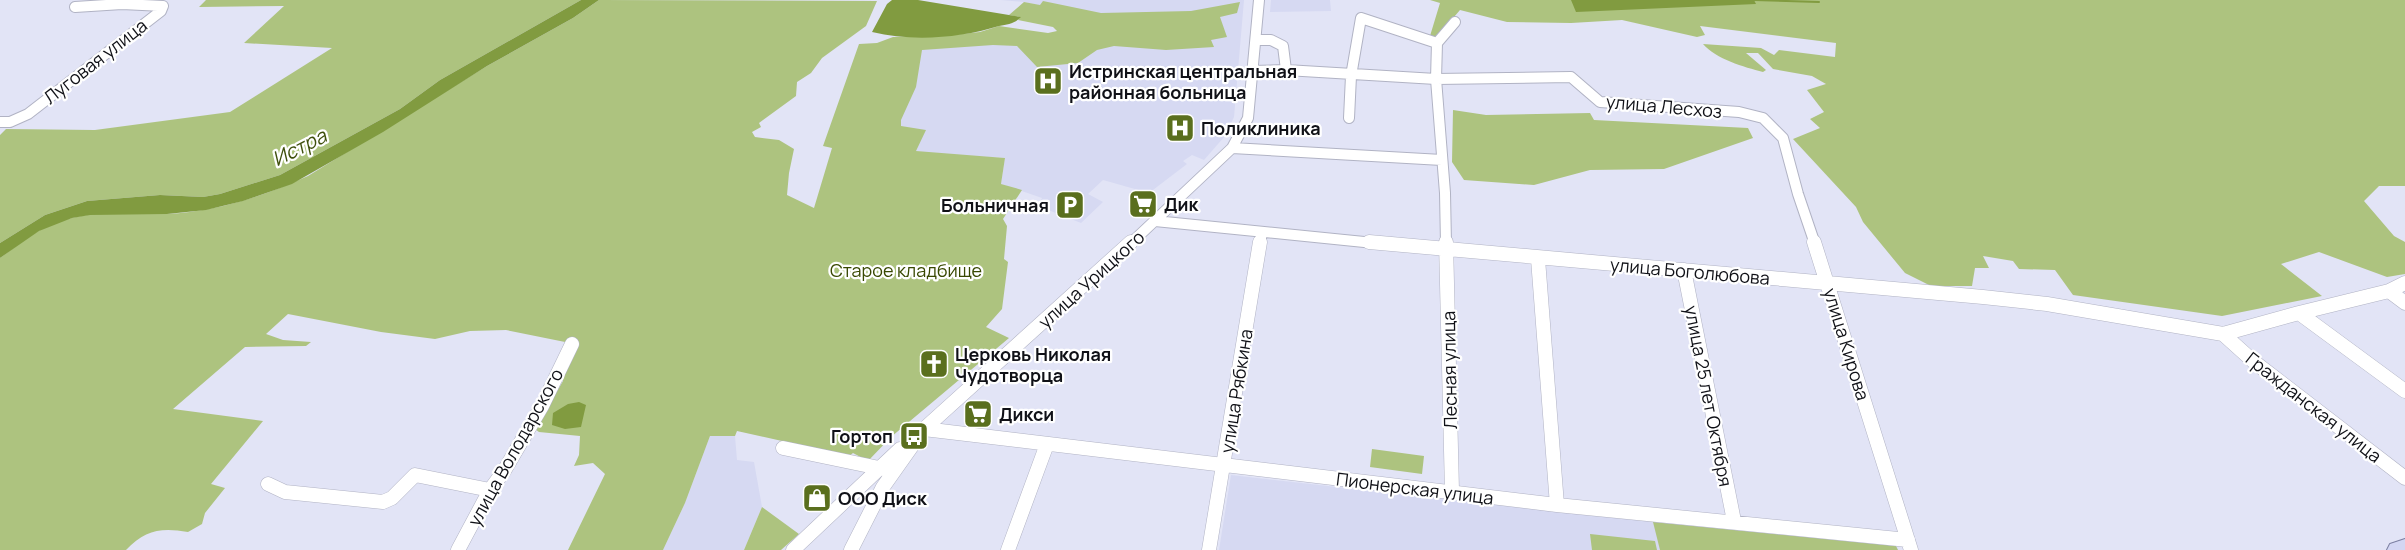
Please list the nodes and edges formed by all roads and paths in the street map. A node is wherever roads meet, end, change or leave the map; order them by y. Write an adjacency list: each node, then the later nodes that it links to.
1 (1259, 0): 5 (street, улица Урицкого)
2 (122, 2): 3 (street, Луговая улица); 12 (street, Луговая улица)
3 (75, 7)
4 (1455, 22): 6 (street)
5 (1256, 40): 7 (street); 8 (street, улица Урицкого)
6 (1437, 43): 9 (street); 10 (street, Лесная улица)
7 (1286, 70): 8 (street, улица Лесхоз); 9 (street, улица Лесхоз)
8 (1252, 71): 14 (street, улица Урицкого)
9 (1351, 75): 10 (street, улица Лесхоз); 11 (street)
10 (1436, 79): 13 (street, улица Лесхоз); 15 (street, Лесная улица)
11 (1348, 118)
12 (5, 122)
13 (1783, 138): 21 (street, улица Кирова)
14 (1232, 148): 15 (street); 16 (street, улица Урицкого)
15 (1442, 160): 18 (street, Лесная улица)
16 (1155, 221): 17 (street, улица Боголюбова); 29 (street, улица Урицкого)
17 (1262, 232): 18 (street, улица Боголюбова); 32 (street, улица Рябкина)
18 (1446, 249): 19 (street, улица Боголюбова); 38 (street, Лесная улица)
19 (1538, 259): 20 (street, улица Боголюбова); 40 (street)
20 (1684, 270): 21 (street, улица Боголюбова); 41 (street, улица 25 лет Октября)
21 (1828, 282): 26 (street, улица Боголюбова); 42 (street, улица Кирова)
22 (2405, 283): 23 (street)
23 (2389, 291): 24 (street); 25 (street)
24 (2405, 303)
25 (2299, 313): 26 (street); 28 (street)
26 (2223, 334): 34 (street, Гражданская улица)
27 (572, 344): 36 (street, улица Володарского)
28 (2405, 391)
29 (924, 429): 30 (street, Пионерская улица); 33 (street, улица Урицкого)
30 (1047, 444): 32 (street, Пионерская улица); 47 (street)
31 (783, 448): 33 (street)
32 (1224, 466): 38 (street, Пионерская улица); 48 (street, улица Рябкина)
33 (886, 470): 37 (street); 39 (street, улица Урицкого)
34 (2405, 478)
35 (268, 484): 36 (street)
36 (490, 490): 44 (street, улица Володарского)
37 (858, 490): 39 (street); 45 (street)
38 (1452, 491): 40 (street, Пионерская улица)
39 (872, 504): 46 (street, улица Урицкого)
40 (1557, 505): 41 (street, Пионерская улица)
41 (1734, 521): 42 (street, Пионерская улица)
42 (1909, 545)
43 (2405, 547): 49 (main road)
44 (458, 550)
45 (793, 550)
46 (851, 550)
47 (1008, 550)
48 (1209, 550)
49 (2397, 550)

